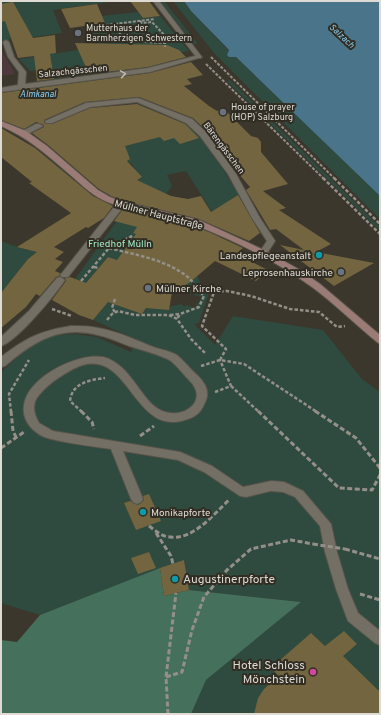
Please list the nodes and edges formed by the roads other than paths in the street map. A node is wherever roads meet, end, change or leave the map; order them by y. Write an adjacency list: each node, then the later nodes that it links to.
1 (156, 1): 3 (street, Salzachgässchen, one-way to 1)
2 (6, 42): 3 (street)
3 (21, 86): 4 (street, Salzachgässchen)
4 (1, 90)
5 (49, 121): 10 (street, Bärengässchen)
6 (1, 123): 8 (street, Müllner Hauptstraße)
7 (39, 126): 8 (street)
8 (22, 133): 9 (street, Müllner Hauptstraße)
9 (121, 204): 10 (street, Müllner Hauptstraße); 12 (street)
10 (263, 253): 11 (street, Müllner Hauptstraße)
11 (380, 340)
12 (1, 342)
13 (1, 362): 14 (street)
14 (115, 446): 15 (street); 16 (street)
15 (137, 498)
16 (380, 639)

